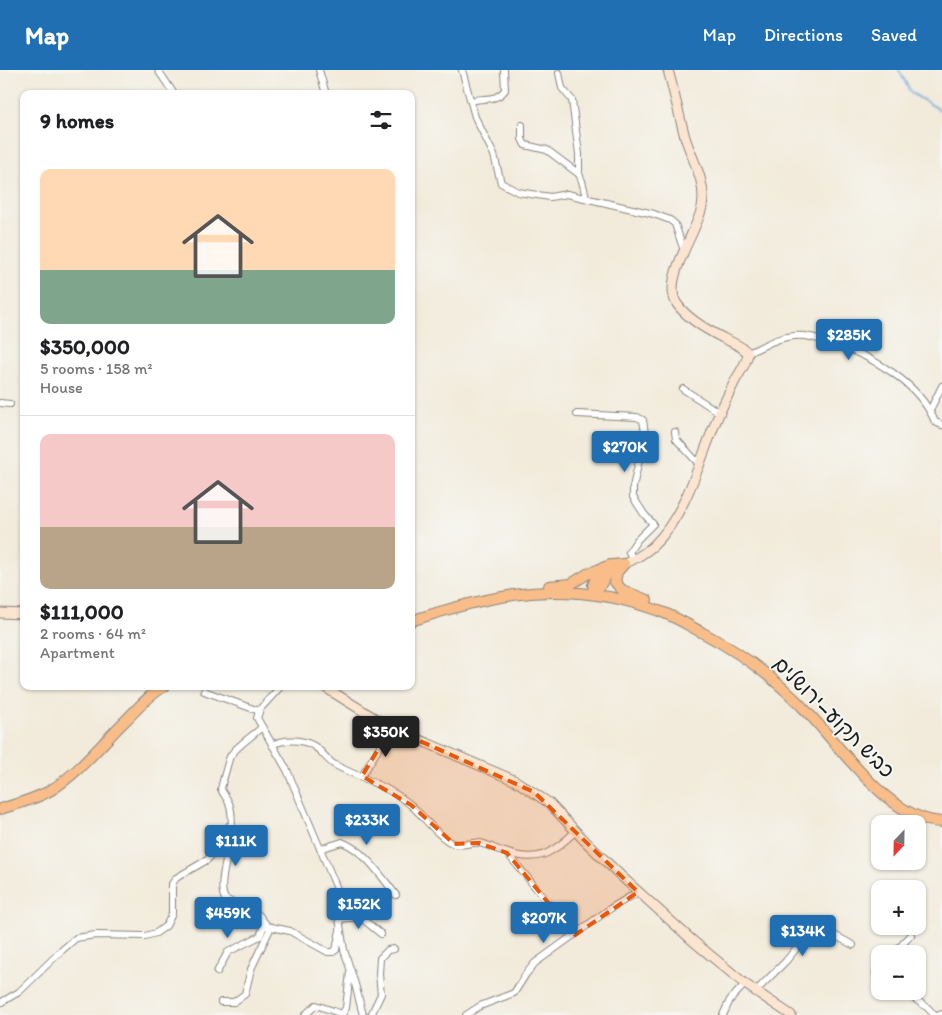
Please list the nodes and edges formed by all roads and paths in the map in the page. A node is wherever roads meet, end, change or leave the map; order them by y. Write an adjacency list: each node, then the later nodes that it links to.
1 (158, 70): 7 (street)
2 (319, 70): 8 (street)
3 (462, 70): 9 (street)
4 (504, 70): 9 (street)
5 (668, 70): 13 (street)
6 (559, 73): 11 (street)
7 (171, 90)
8 (325, 90)
9 (471, 101): 12 (street)
10 (522, 126): 11 (street)
11 (579, 174): 12 (street)
12 (586, 197): 13 (street)
13 (684, 251): 14 (street)
14 (748, 353): 19 (street); 20 (street)
15 (942, 386): 19 (street)
16 (683, 388): 20 (street)
17 (0, 403): 18 (street)
18 (10, 404)
19 (930, 410): 22 (street)
20 (720, 412): 24 (street)
21 (576, 414): 25 (street)
22 (942, 425)
23 (675, 432): 24 (street)
24 (699, 464): 25 (street)
25 (629, 562): 26 (main road); 27 (main road); 32 (main road)
26 (600, 570): 27 (main road); 28 (main road)
27 (594, 593): 28 (main road, כביש תקוע–ירושלים); 32 (main road, כביש תקוע–ירושלים)
28 (504, 596): 31 (main road, כביש תקוע–ירושלים)
29 (0, 613): 30 (street)
30 (20, 614)
31 (415, 620)
32 (720, 642): 44 (main road, כביש תקוע–ירושלים)
33 (158, 690): 42 (main road)
34 (276, 690): 37 (street)
35 (330, 690): 39 (street)
36 (204, 691): 37 (street)
37 (260, 711): 38 (street)
38 (262, 727): 40 (street); 43 (street)
39 (391, 728): 41 (street); 45 (street)
40 (272, 745): 41 (street); 46 (street)
41 (362, 776): 47 (street)
42 (0, 809)
43 (231, 822): 51 (street); 64 (street)
44 (942, 822)
45 (576, 831): 47 (street); 48 (street)
46 (320, 849): 49 (street); 50 (street)
47 (506, 853): 53 (street)
48 (638, 892): 53 (street); 60 (street)
49 (396, 895)
50 (340, 922): 51 (street); 52 (street); 58 (street)
51 (268, 925): 59 (street); 63 (street)
52 (381, 934)
53 (575, 935): 69 (street)
54 (911, 935): 56 (street)
55 (853, 945): 61 (street)
56 (902, 945)
57 (394, 949): 68 (street)
58 (350, 969): 66 (street); 67 (street)
59 (217, 972)
60 (745, 984): 61 (street); 70 (street)
61 (756, 991): 65 (street)
62 (916, 1000): 71 (street)
63 (221, 1002)
64 (0, 1003)
65 (785, 1013)
66 (304, 1015)
67 (362, 1015)
68 (371, 1015)
69 (466, 1015)
70 (723, 1015)
71 (934, 1015)

